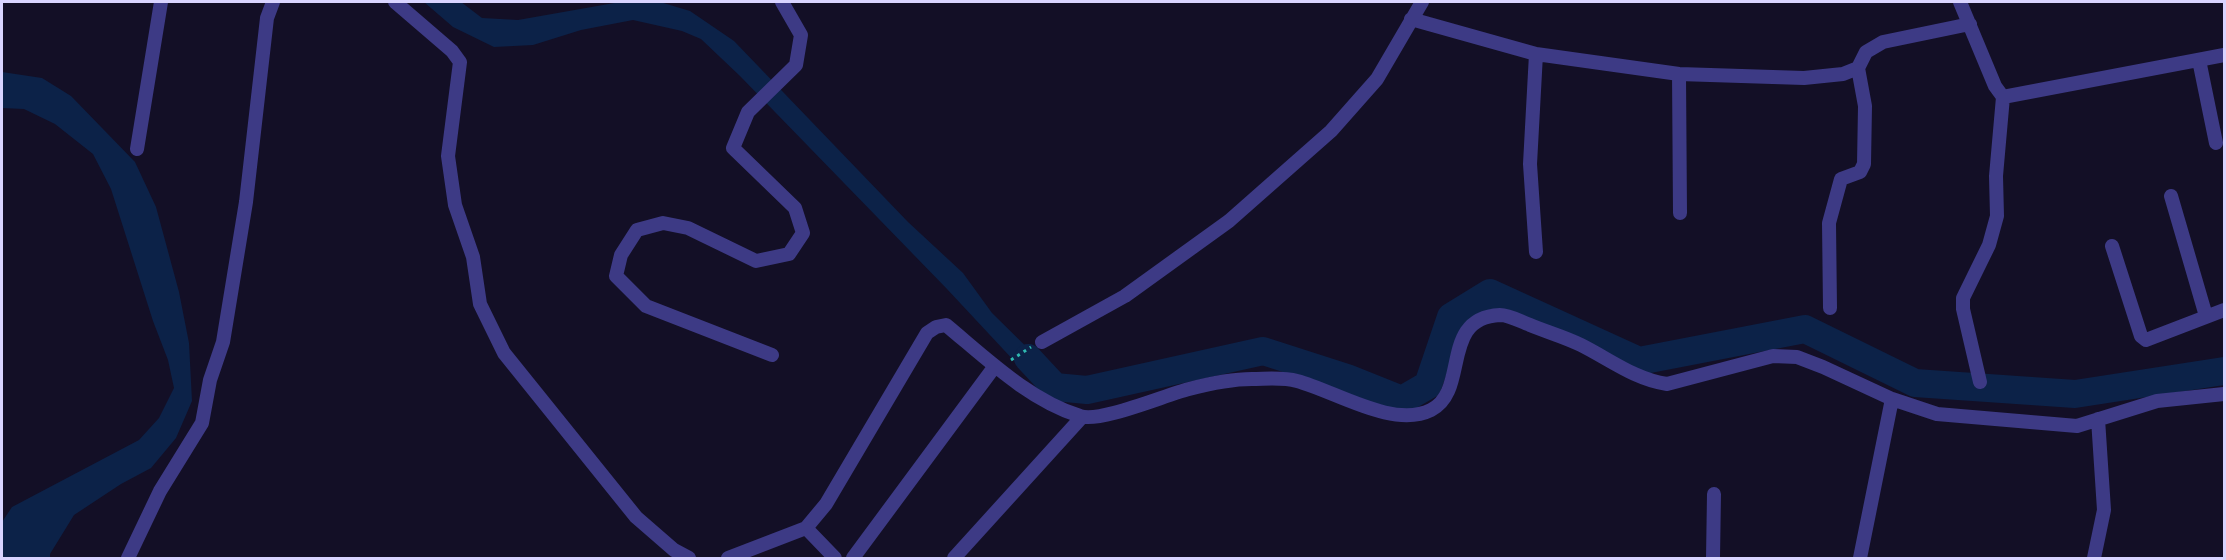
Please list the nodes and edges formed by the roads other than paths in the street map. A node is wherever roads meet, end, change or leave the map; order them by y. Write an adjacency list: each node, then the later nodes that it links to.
1 (161, 2): 16 (street)
2 (273, 2): 34 (street)
3 (395, 2): 35 (street)
4 (782, 2): 25 (street)
5 (1422, 2): 7 (street)
6 (1960, 2): 8 (street)
7 (1411, 19): 9 (street); 24 (street)
8 (1970, 24): 12 (street); 14 (street)
9 (1536, 54): 13 (street); 20 (street)
10 (2224, 55): 11 (street)
11 (2199, 60): 14 (street); 15 (street)
12 (1858, 68): 13 (street); 21 (street)
13 (1679, 74): 18 (street)
14 (2003, 97): 27 (street)
15 (2216, 142)
16 (137, 149)
17 (2171, 196): 23 (street)
18 (1680, 213)
19 (2112, 246): 23 (street)
20 (1536, 252)
21 (1830, 308)
22 (2224, 310): 23 (street)
23 (2206, 316)
24 (1037, 344)
25 (772, 355)
26 (1002, 364): 30 (street); 33 (street); 38 (street)
27 (1980, 382)
28 (2224, 394): 31 (street)
29 (1892, 399): 30 (street); 31 (street); 41 (street)
30 (1082, 417): 39 (street)
31 (2098, 418): 42 (street)
32 (1714, 494): 40 (street)
33 (806, 528): 36 (street); 37 (street)
34 (128, 558)
35 (689, 558)
36 (728, 558)
37 (835, 558)
38 (853, 558)
39 (954, 558)
40 (1713, 558)
41 (1860, 558)
42 (2094, 558)

